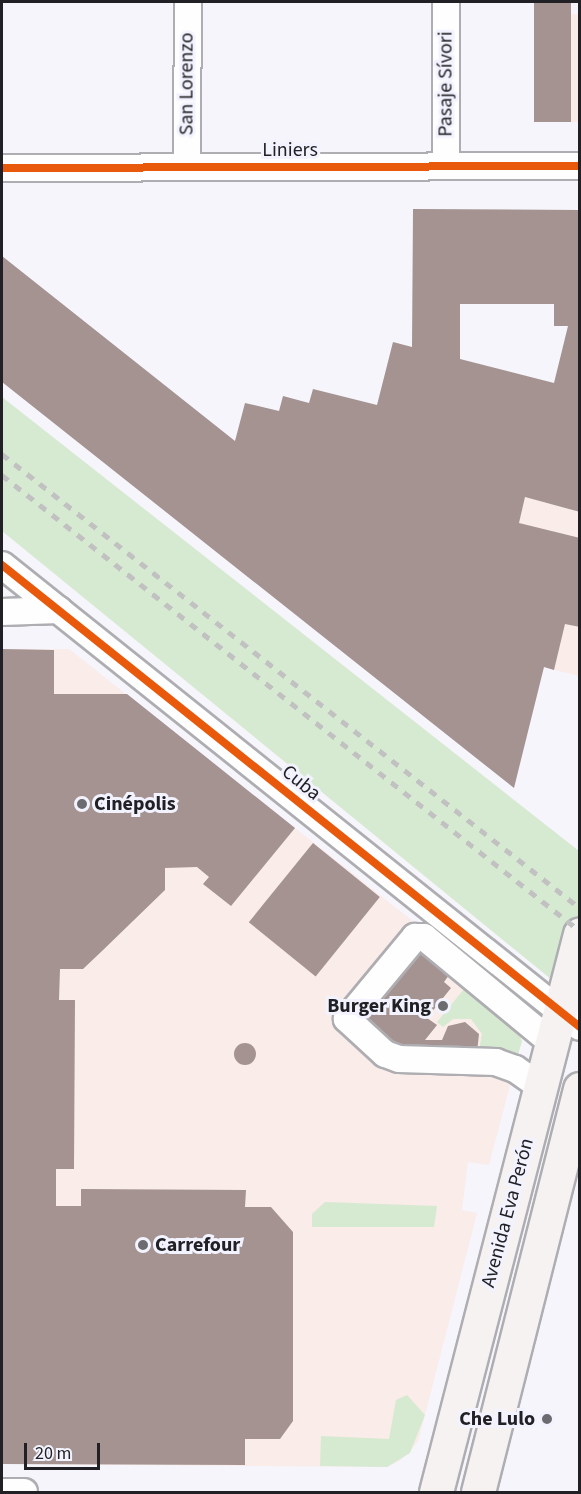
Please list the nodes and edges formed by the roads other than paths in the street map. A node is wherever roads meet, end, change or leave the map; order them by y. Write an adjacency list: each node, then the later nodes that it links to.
1 (188, 2): 5 (street, San Lorenzo)
2 (446, 2): 3 (street, Pasaje Sívori)
3 (446, 166): 4 (street, Liniers); 5 (street, Liniers)
4 (579, 166)
5 (187, 167): 6 (street, Liniers)
6 (2, 168)
7 (2, 564): 8 (street, Cuba)
8 (59, 610): 9 (street); 11 (street, Cuba)
9 (2, 612)
10 (579, 934): 11 (main road, Avenida Eva Perón)
11 (570, 1019): 12 (main road, Avenida Eva Perón)
12 (552, 1043): 13 (main road, Avenida Eva Perón); 13 (street)
13 (541, 1087): 17 (main road, Avenida Eva Perón)
14 (579, 1089): 18 (main road, Avenida Eva Perón)
15 (2, 1492): 16 (street)
16 (24, 1492)
17 (436, 1492)
18 (478, 1492)

